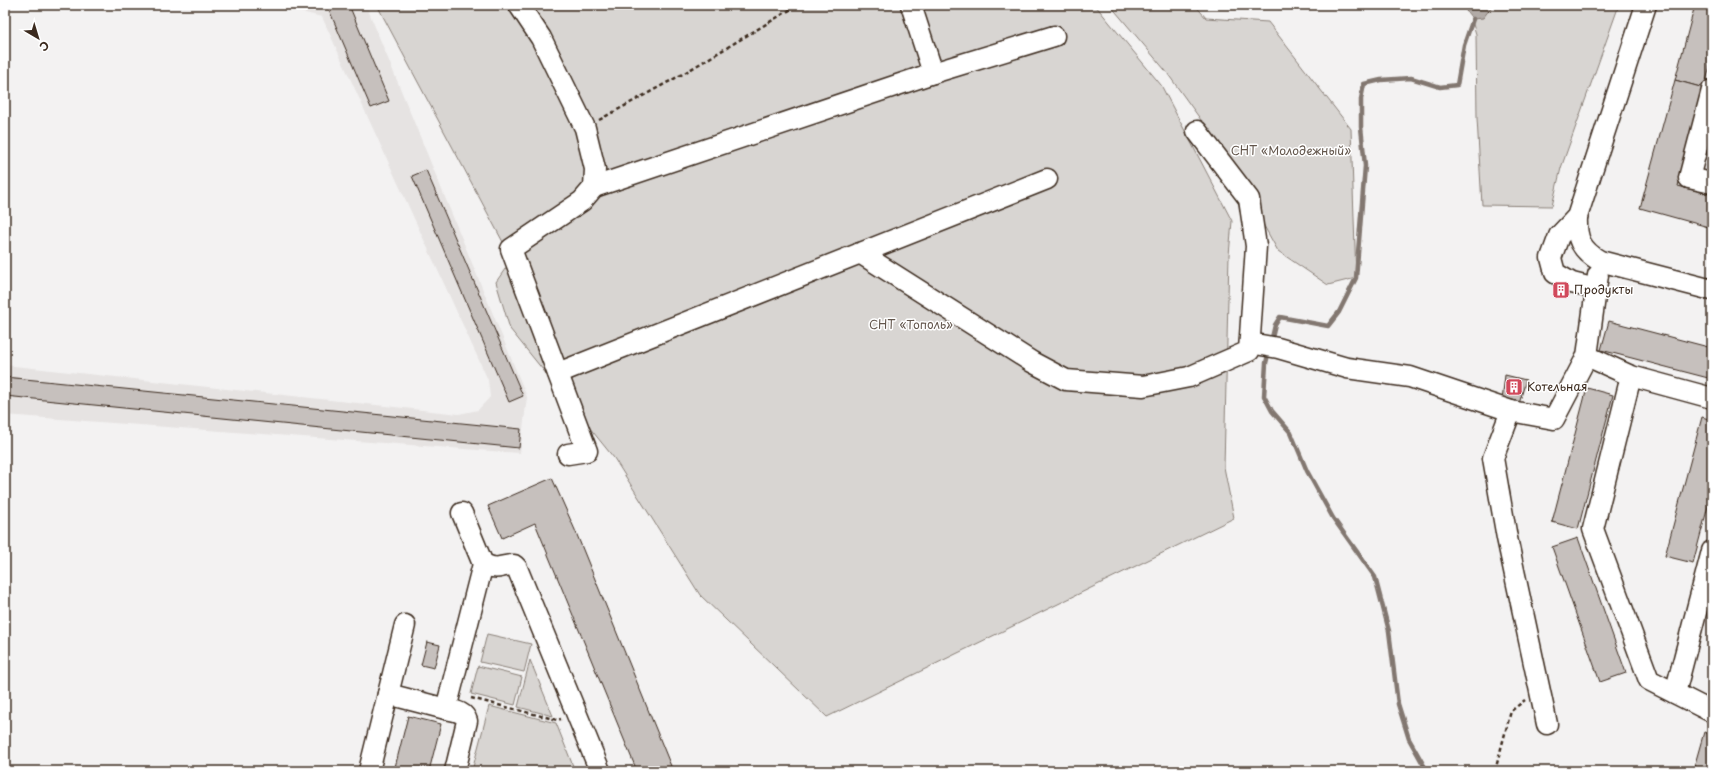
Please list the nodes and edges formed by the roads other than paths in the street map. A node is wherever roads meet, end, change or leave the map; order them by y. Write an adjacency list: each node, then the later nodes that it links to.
1 (519, 5): 10 (street)
2 (911, 5): 5 (street)
3 (1646, 5): 11 (street)
4 (1054, 36): 5 (street)
5 (933, 73): 10 (street)
6 (1712, 90): 9 (street)
7 (1197, 131): 16 (street)
8 (1047, 179): 12 (street)
9 (1712, 182)
10 (594, 187): 18 (street)
11 (1578, 217): 13 (street); 14 (street)
12 (860, 253): 16 (street); 18 (street)
13 (1600, 261): 14 (street); 15 (street)
14 (1596, 289): 17 (street)
15 (1712, 290)
16 (1262, 345): 21 (street)
17 (1587, 356): 19 (street); 21 (street)
18 (558, 373): 22 (street)
19 (1631, 376): 20 (street); 27 (street)
20 (1712, 398)
21 (1511, 411): 31 (street)
22 (568, 454)
23 (462, 513): 25 (street)
24 (1712, 551): 27 (street)
25 (483, 564): 29 (street); 34 (street)
26 (405, 625): 28 (street)
27 (1675, 693): 30 (street)
28 (388, 694): 29 (street); 32 (street)
29 (448, 701): 33 (street)
30 (1712, 712)
31 (1547, 724)
32 (369, 771)
33 (456, 771)
34 (600, 771)

